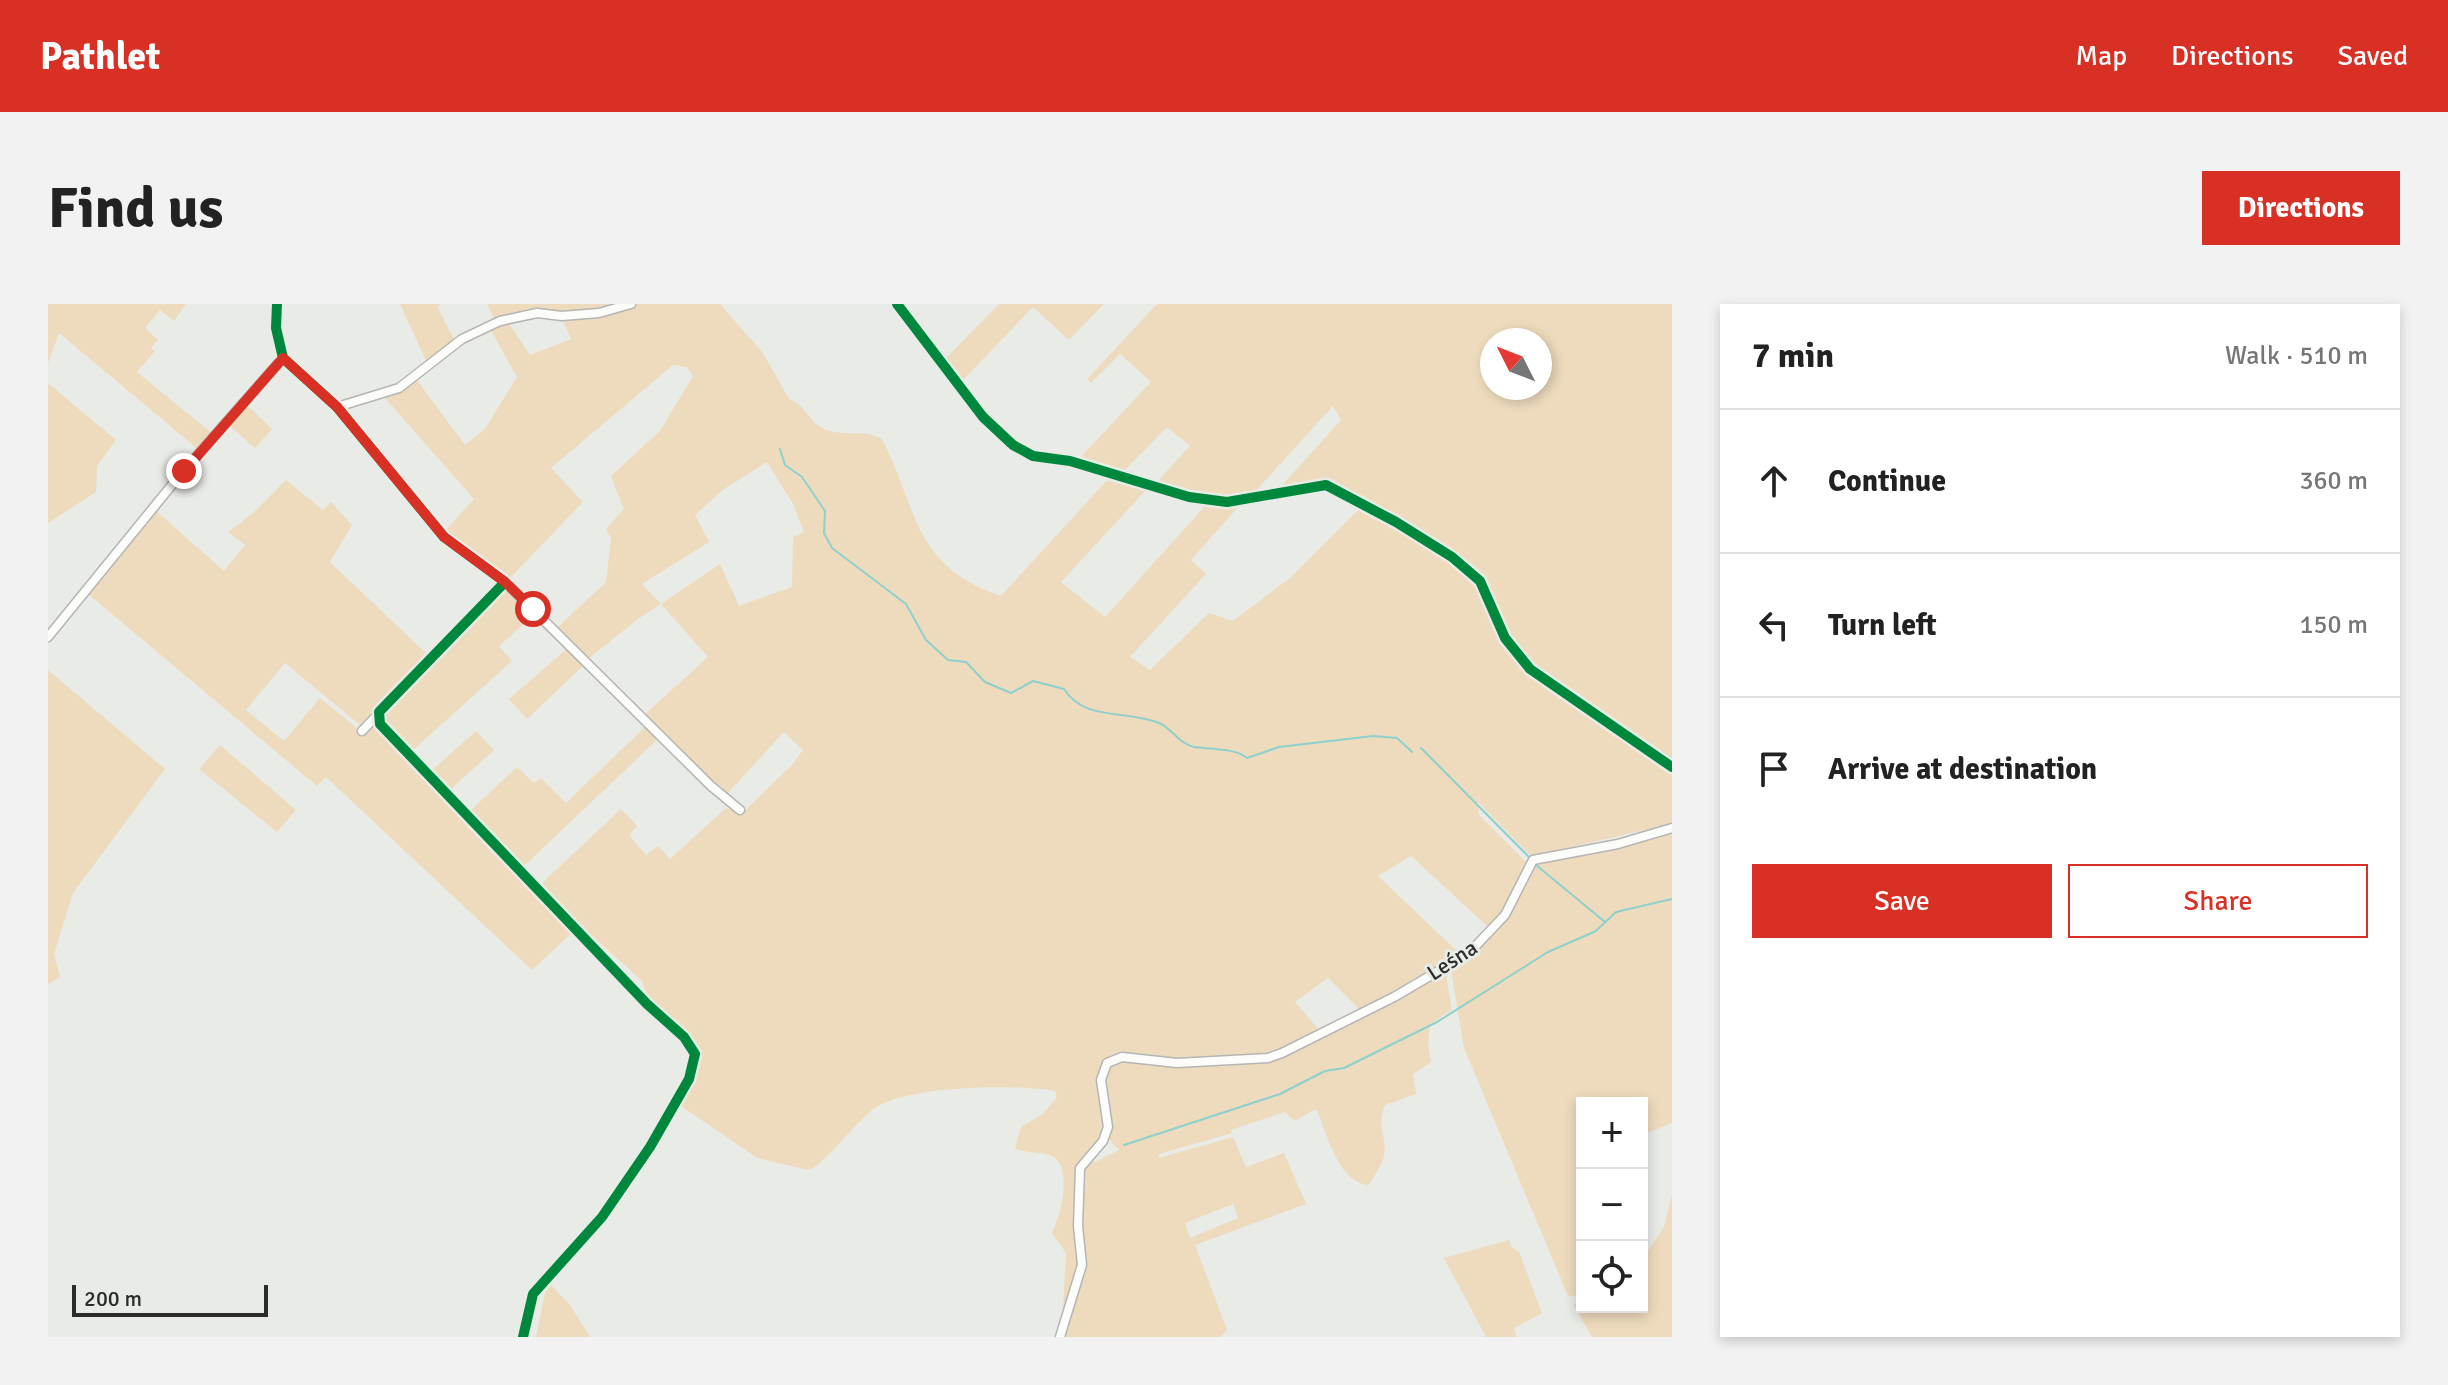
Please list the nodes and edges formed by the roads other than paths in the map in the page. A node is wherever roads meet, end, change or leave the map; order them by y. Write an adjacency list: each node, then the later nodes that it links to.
1 (277, 304): 4 (street)
2 (631, 304): 5 (street)
3 (897, 304): 9 (street)
4 (283, 358): 5 (street); 7 (street)
5 (337, 407): 6 (street)
6 (505, 582): 8 (street); 10 (street)
7 (48, 637)
8 (362, 731)
9 (1672, 767)
10 (740, 810)
11 (1672, 828): 12 (street, Leśna)
12 (1060, 1337)

